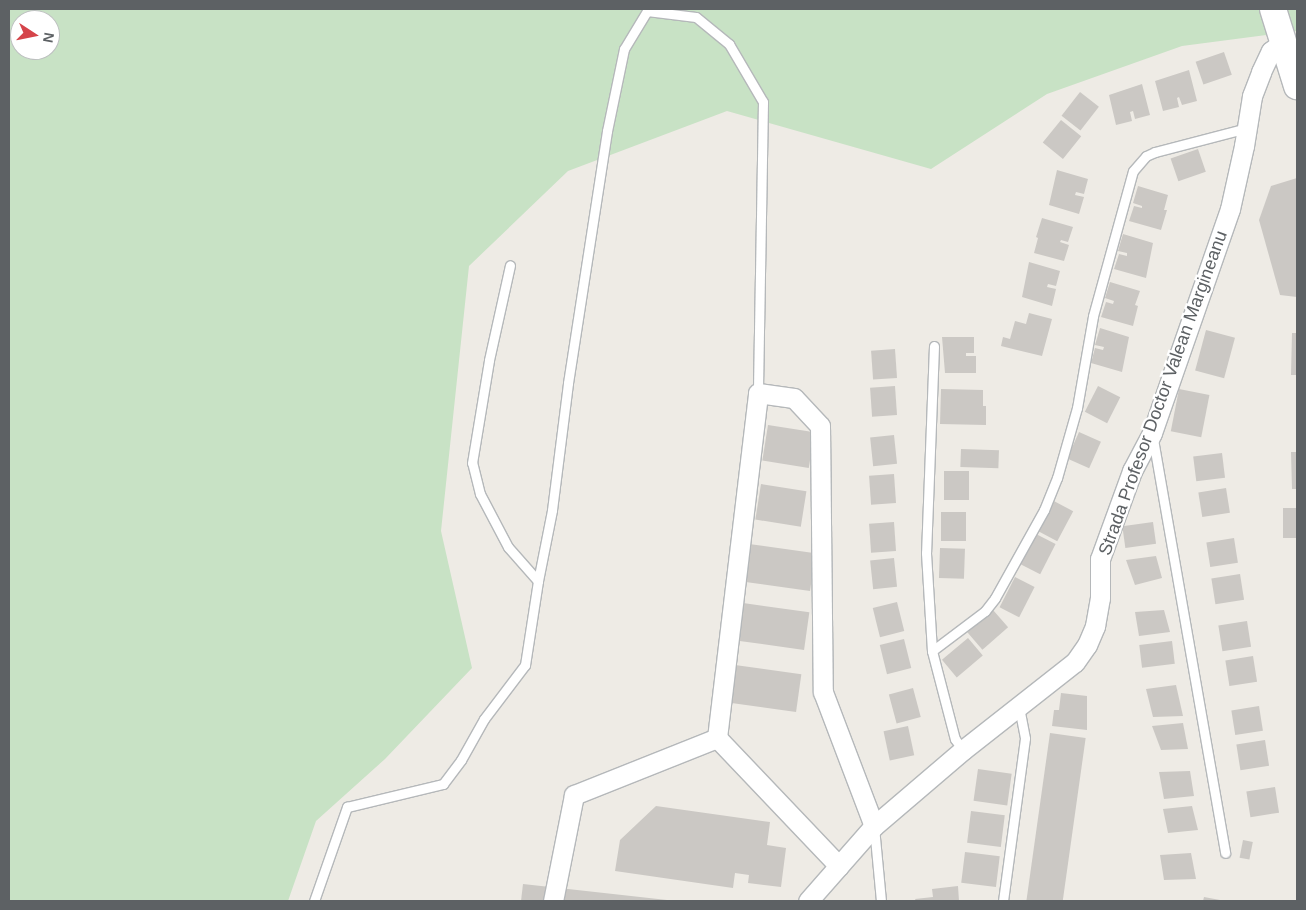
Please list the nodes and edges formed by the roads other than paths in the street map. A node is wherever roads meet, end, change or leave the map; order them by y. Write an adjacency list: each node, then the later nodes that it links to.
1 (1273, 9): 2 (street)
2 (1283, 42): 3 (street); 4 (street, Strada Profesor Doctor Valean Margineanu)
3 (1297, 86)
4 (1248, 128): 8 (street, Strada Profesor Doctor Valean Margineanu); 10 (lane)
5 (510, 265): 9 (lane)
6 (934, 346): 10 (lane)
7 (758, 393): 9 (lane); 12 (street); 14 (street)
8 (1152, 433): 11 (street, Strada Profesor Doctor Valean Margineanu); 15 (lane)
9 (538, 581): 17 (lane)
10 (932, 651): 13 (lane)
11 (1018, 705): 13 (street, Strada Profesor Doctor Valean Margineanu); 21 (lane)
12 (717, 738): 16 (street); 18 (street)
13 (963, 750): 14 (street, Strada Profesor Doctor Valean Margineanu)
14 (874, 826): 16 (street, Strada Profesor Doctor Valean Margineanu); 20 (lane)
15 (1225, 853)
16 (839, 866): 19 (street, Strada Profesor Doctor Valean Margineanu)
17 (314, 901)
18 (554, 901)
19 (808, 901)
20 (881, 901)
21 (1002, 901)

